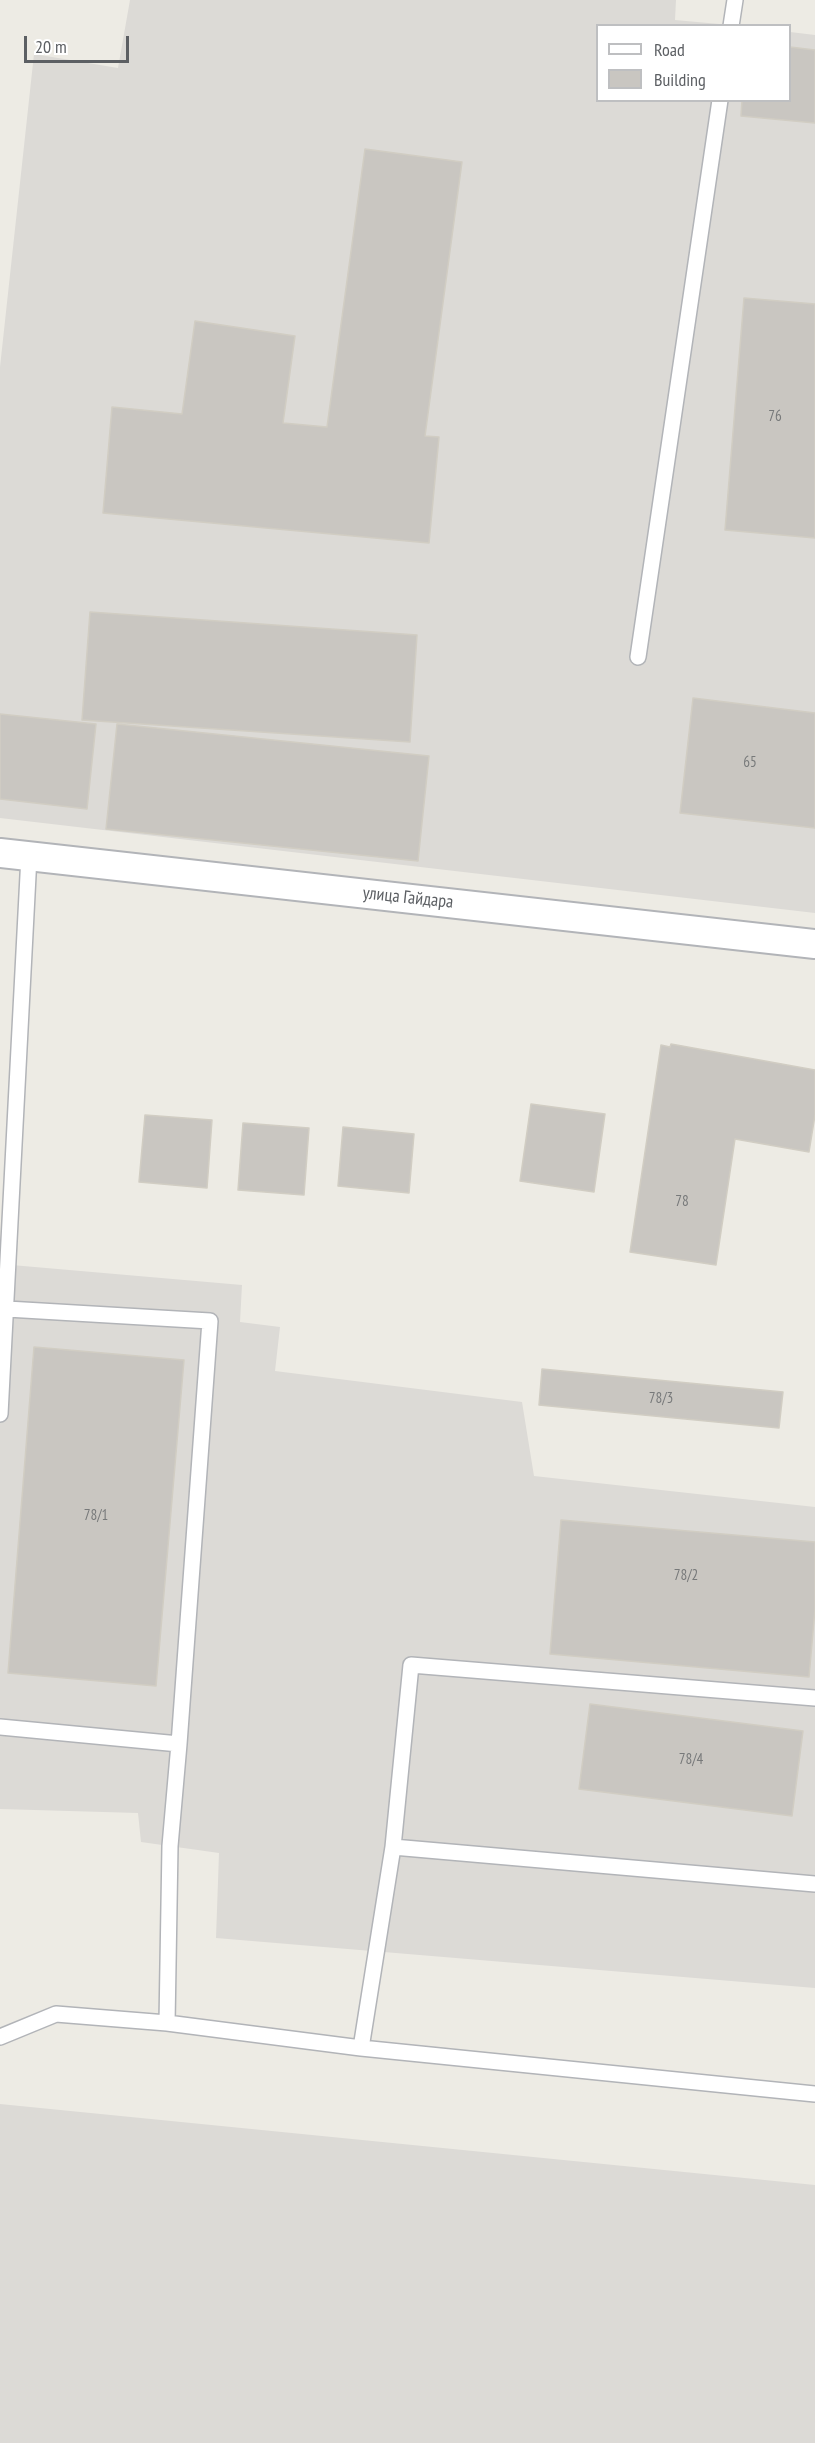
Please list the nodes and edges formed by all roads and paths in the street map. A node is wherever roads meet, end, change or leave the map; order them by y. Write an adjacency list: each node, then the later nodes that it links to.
1 (735, 0): 2 (lane)
2 (732, 24)
3 (720, 102): 4 (lane)
4 (638, 657)
5 (0, 854): 6 (street, улица Гайдара)
6 (29, 856): 7 (street, улица Гайдара); 8 (lane)
7 (815, 944)
8 (7, 1309): 9 (lane); 12 (lane)
9 (0, 1414)
10 (815, 1698): 13 (lane)
11 (0, 1727): 12 (lane)
12 (179, 1744): 15 (lane)
13 (393, 1846): 14 (lane); 17 (lane)
14 (815, 1884)
15 (167, 2023): 16 (lane); 17 (lane)
16 (0, 2037)
17 (361, 2048): 18 (lane)
18 (815, 2094)

